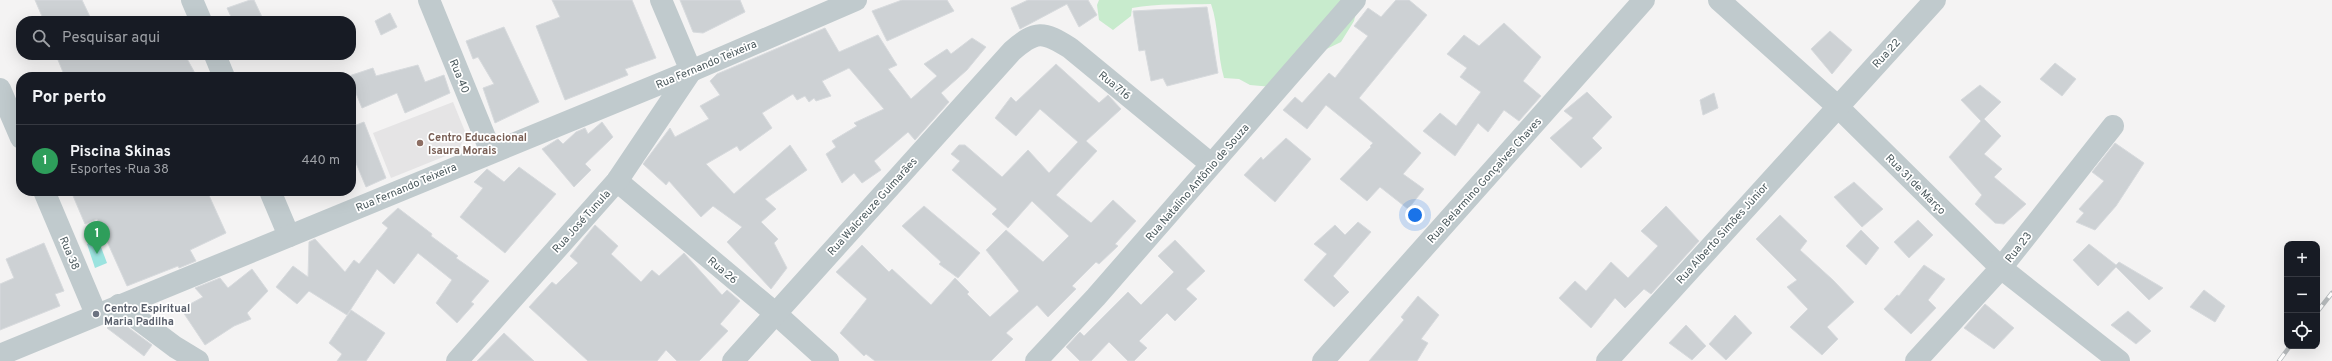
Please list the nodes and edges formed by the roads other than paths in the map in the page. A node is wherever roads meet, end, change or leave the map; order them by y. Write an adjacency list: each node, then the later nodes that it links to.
1 (192, 0): 9 (street)
2 (429, 0): 18 (street, Rua 40)
3 (661, 0): 12 (street)
4 (856, 0): 12 (street, Rua Fernando Teixeira)
5 (1355, 0): 19 (street, Rua Natalino Antônio de Souza)
6 (1644, 0): 35 (street, Rua Belarmino Gonçalves Chaves)
7 (1719, 0): 15 (street, Rua 31 de Março)
8 (1934, 0): 15 (street, Rua 22)
9 (199, 16)
10 (1012, 51): 19 (street, Rua 716); 26 (street, Rua Walcreuze Guimarães)
11 (217, 60): 13 (street)
12 (691, 70): 18 (street, Rua Fernando Teixeira); 20 (street, Rua José Tunula)
13 (222, 72)
14 (0, 89): 16 (street)
15 (1837, 106): 24 (street, Rua 31 de Março); 36 (street, Rua Alberto Simões Júnior)
16 (16, 126)
17 (2113, 126): 24 (street, Rua 23)
18 (491, 152): 23 (street, Rua Fernando Teixeira)
19 (1212, 164): 34 (street, Rua Natalino Antônio de Souza)
20 (617, 181): 26 (street, Rua 26); 31 (street, Rua José Tunula)
21 (46, 196): 27 (street, Rua 38)
22 (272, 196): 23 (street)
23 (289, 236): 25 (street, Rua Fernando Teixeira)
24 (2001, 268): 29 (street, Rua 31 de Março); 37 (street, Rua 23)
25 (119, 305): 27 (street, Rua Fernando Teixeira); 30 (street)
26 (775, 313): 32 (street, Rua Walcreuze Guimarães); 33 (street, Rua 26)
27 (96, 314): 28 (street, Rua Fernando Teixeira)
28 (0, 355)
29 (2114, 359)
30 (198, 361)
31 (456, 361)
32 (733, 361)
33 (828, 361)
34 (1036, 361)
35 (1324, 361)
36 (1607, 361)
37 (1916, 361)

